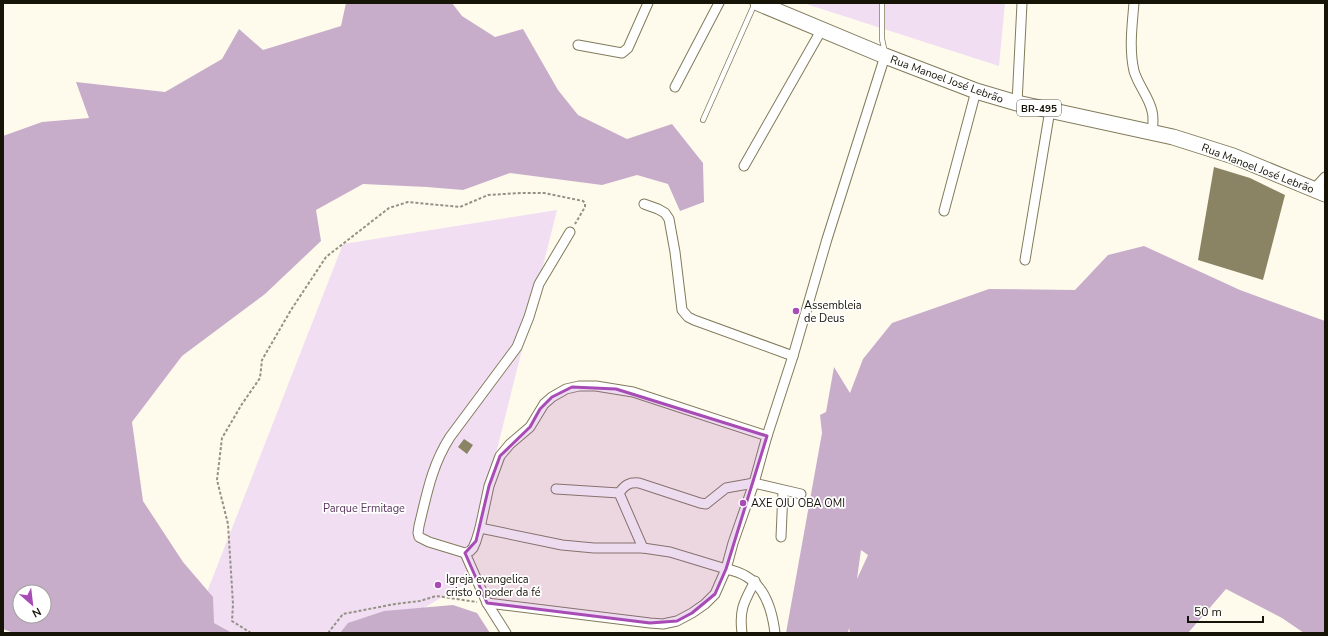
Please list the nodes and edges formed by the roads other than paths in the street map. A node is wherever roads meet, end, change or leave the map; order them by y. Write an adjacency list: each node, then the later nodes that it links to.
1 (648, 3): 8 (street)
2 (719, 3): 10 (street)
3 (757, 3): 7 (main road, Rua Manoel José Lebrão / BR-495); 14 (lane)
4 (882, 3): 9 (lane)
5 (1022, 3): 12 (street)
6 (1134, 3): 15 (street)
7 (822, 30): 9 (main road, Rua Manoel José Lebrão / BR-495); 16 (street)
8 (578, 45)
9 (885, 56): 11 (main road, Rua Manoel José Lebrão / BR-495); 23 (street)
10 (675, 87)
11 (976, 91): 12 (main road, Rua Manoel José Lebrão / BR-495); 20 (street)
12 (1017, 103): 13 (main road, Rua Manoel José Lebrão / BR-495)
13 (1050, 110): 15 (main road, Rua Manoel José Lebrão / BR-495); 22 (street)
14 (702, 120)
15 (1152, 133): 18 (main road, Rua Manoel José Lebrão / BR-495)
16 (744, 166)
17 (1325, 177): 18 (street)
18 (1319, 192)
19 (644, 204): 23 (street)
20 (944, 211)
21 (570, 232): 33 (street)
22 (1025, 260)
23 (793, 356): 24 (street)
24 (767, 436): 25 (street); 30 (street)
25 (754, 483): 27 (street); 28 (street); 34 (street)
26 (556, 489): 28 (street)
27 (783, 491): 29 (street); 31 (street)
28 (619, 493): 32 (street)
29 (801, 494)
30 (480, 528): 32 (street); 33 (street)
31 (780, 537)
32 (643, 548): 34 (street)
33 (465, 553): 36 (street)
34 (726, 569): 35 (street); 36 (street)
35 (755, 581): 38 (street); 39 (street)
36 (488, 603): 37 (street)
37 (506, 633)
38 (742, 633)
39 (775, 633)

